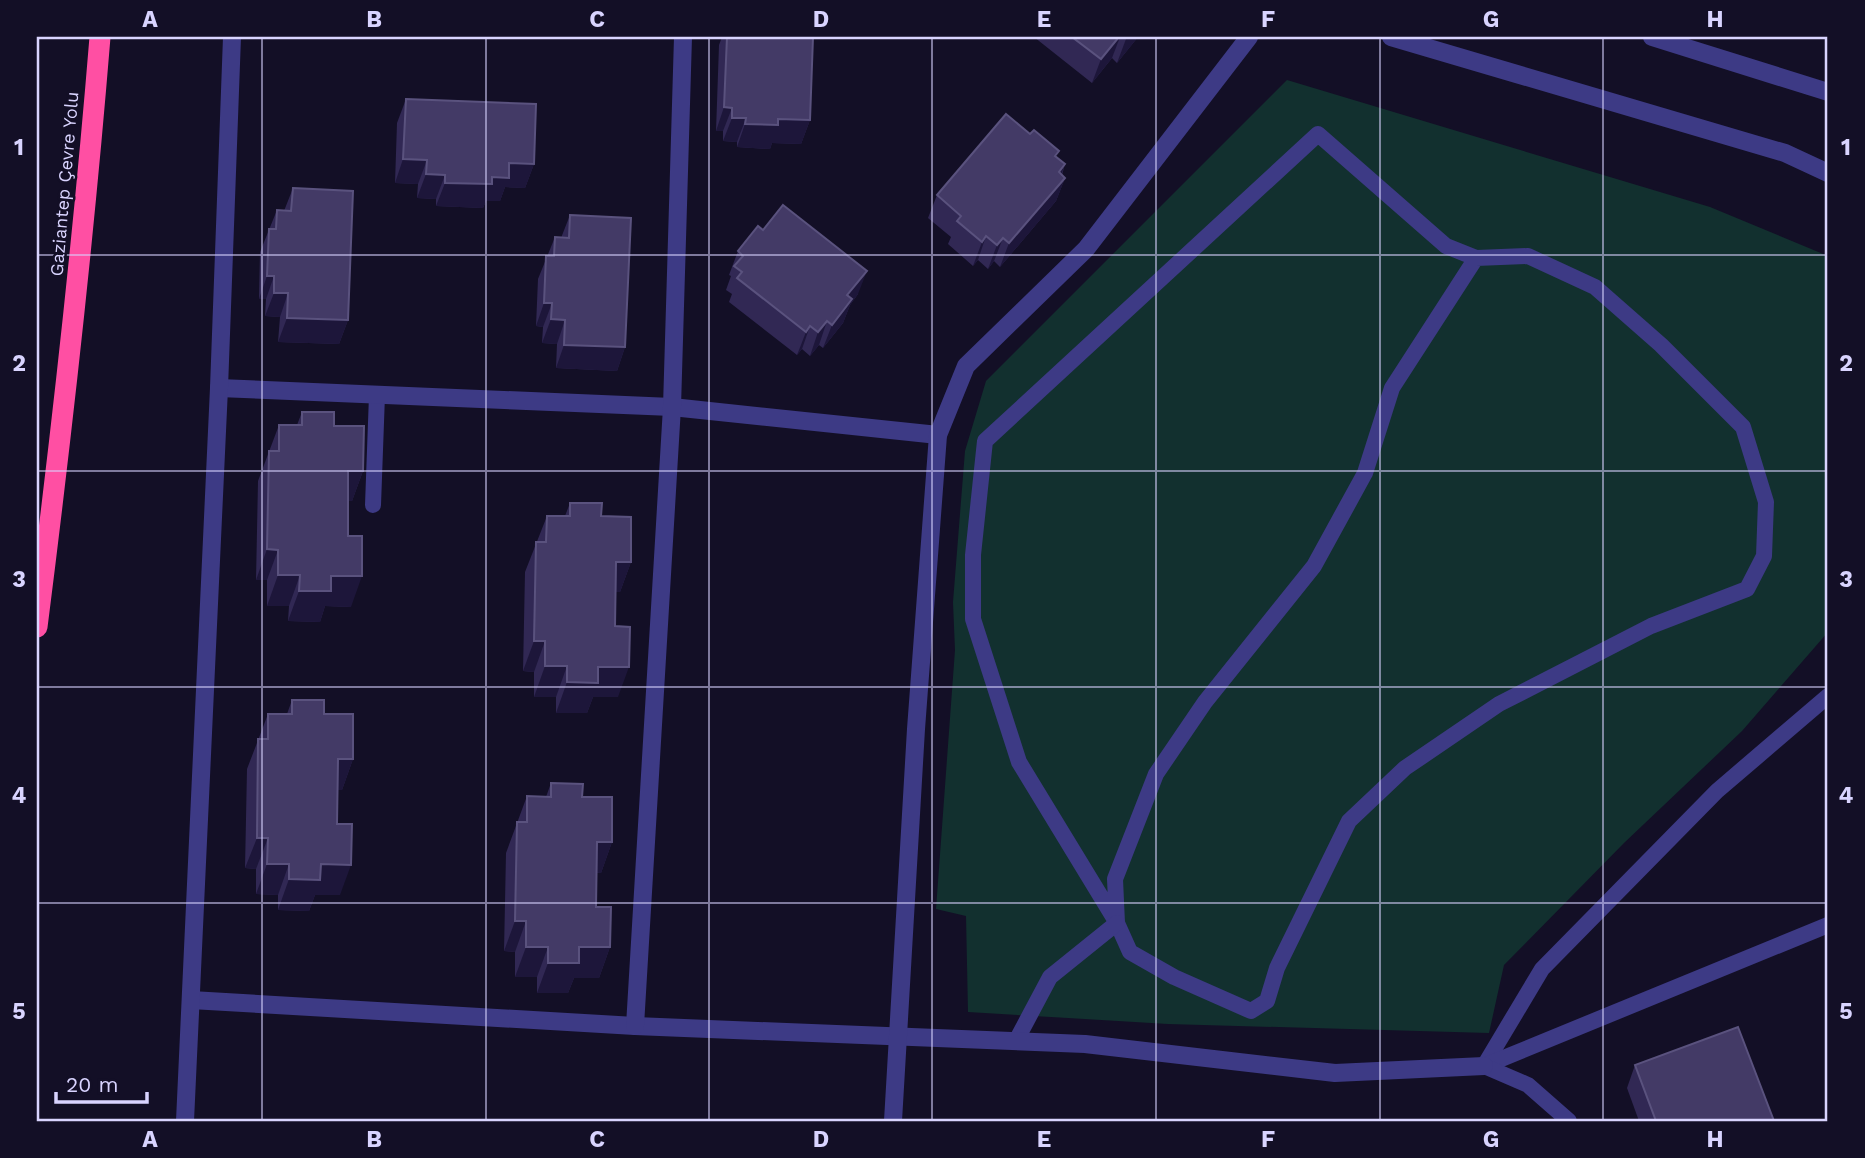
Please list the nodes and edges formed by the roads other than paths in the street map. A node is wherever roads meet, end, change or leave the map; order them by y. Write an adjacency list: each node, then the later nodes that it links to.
1 (100, 37): 15 (highway, Gaziantep Çevre Yolu)
2 (232, 37): 10 (street)
3 (683, 37): 12 (street)
4 (1249, 37): 13 (street)
5 (1391, 37): 8 (street)
6 (1652, 37): 7 (street)
7 (1828, 92)
8 (1828, 173)
9 (1476, 258): 17 (lane); 17 (lane); 17 (lane)
10 (219, 388): 11 (street); 19 (street)
11 (377, 395): 12 (street); 14 (lane)
12 (672, 407): 13 (street); 20 (street)
13 (938, 435): 21 (street)
14 (373, 505)
15 (37, 627)
16 (1828, 696): 23 (lane)
17 (1117, 923): 22 (lane)
18 (1828, 925): 23 (lane)
19 (191, 1000): 20 (street); 24 (street)
20 (635, 1026): 21 (street)
21 (897, 1037): 22 (street); 25 (street)
22 (1016, 1041): 23 (street)
23 (1484, 1066): 26 (lane)
24 (185, 1121)
25 (893, 1121)
26 (1569, 1121)

